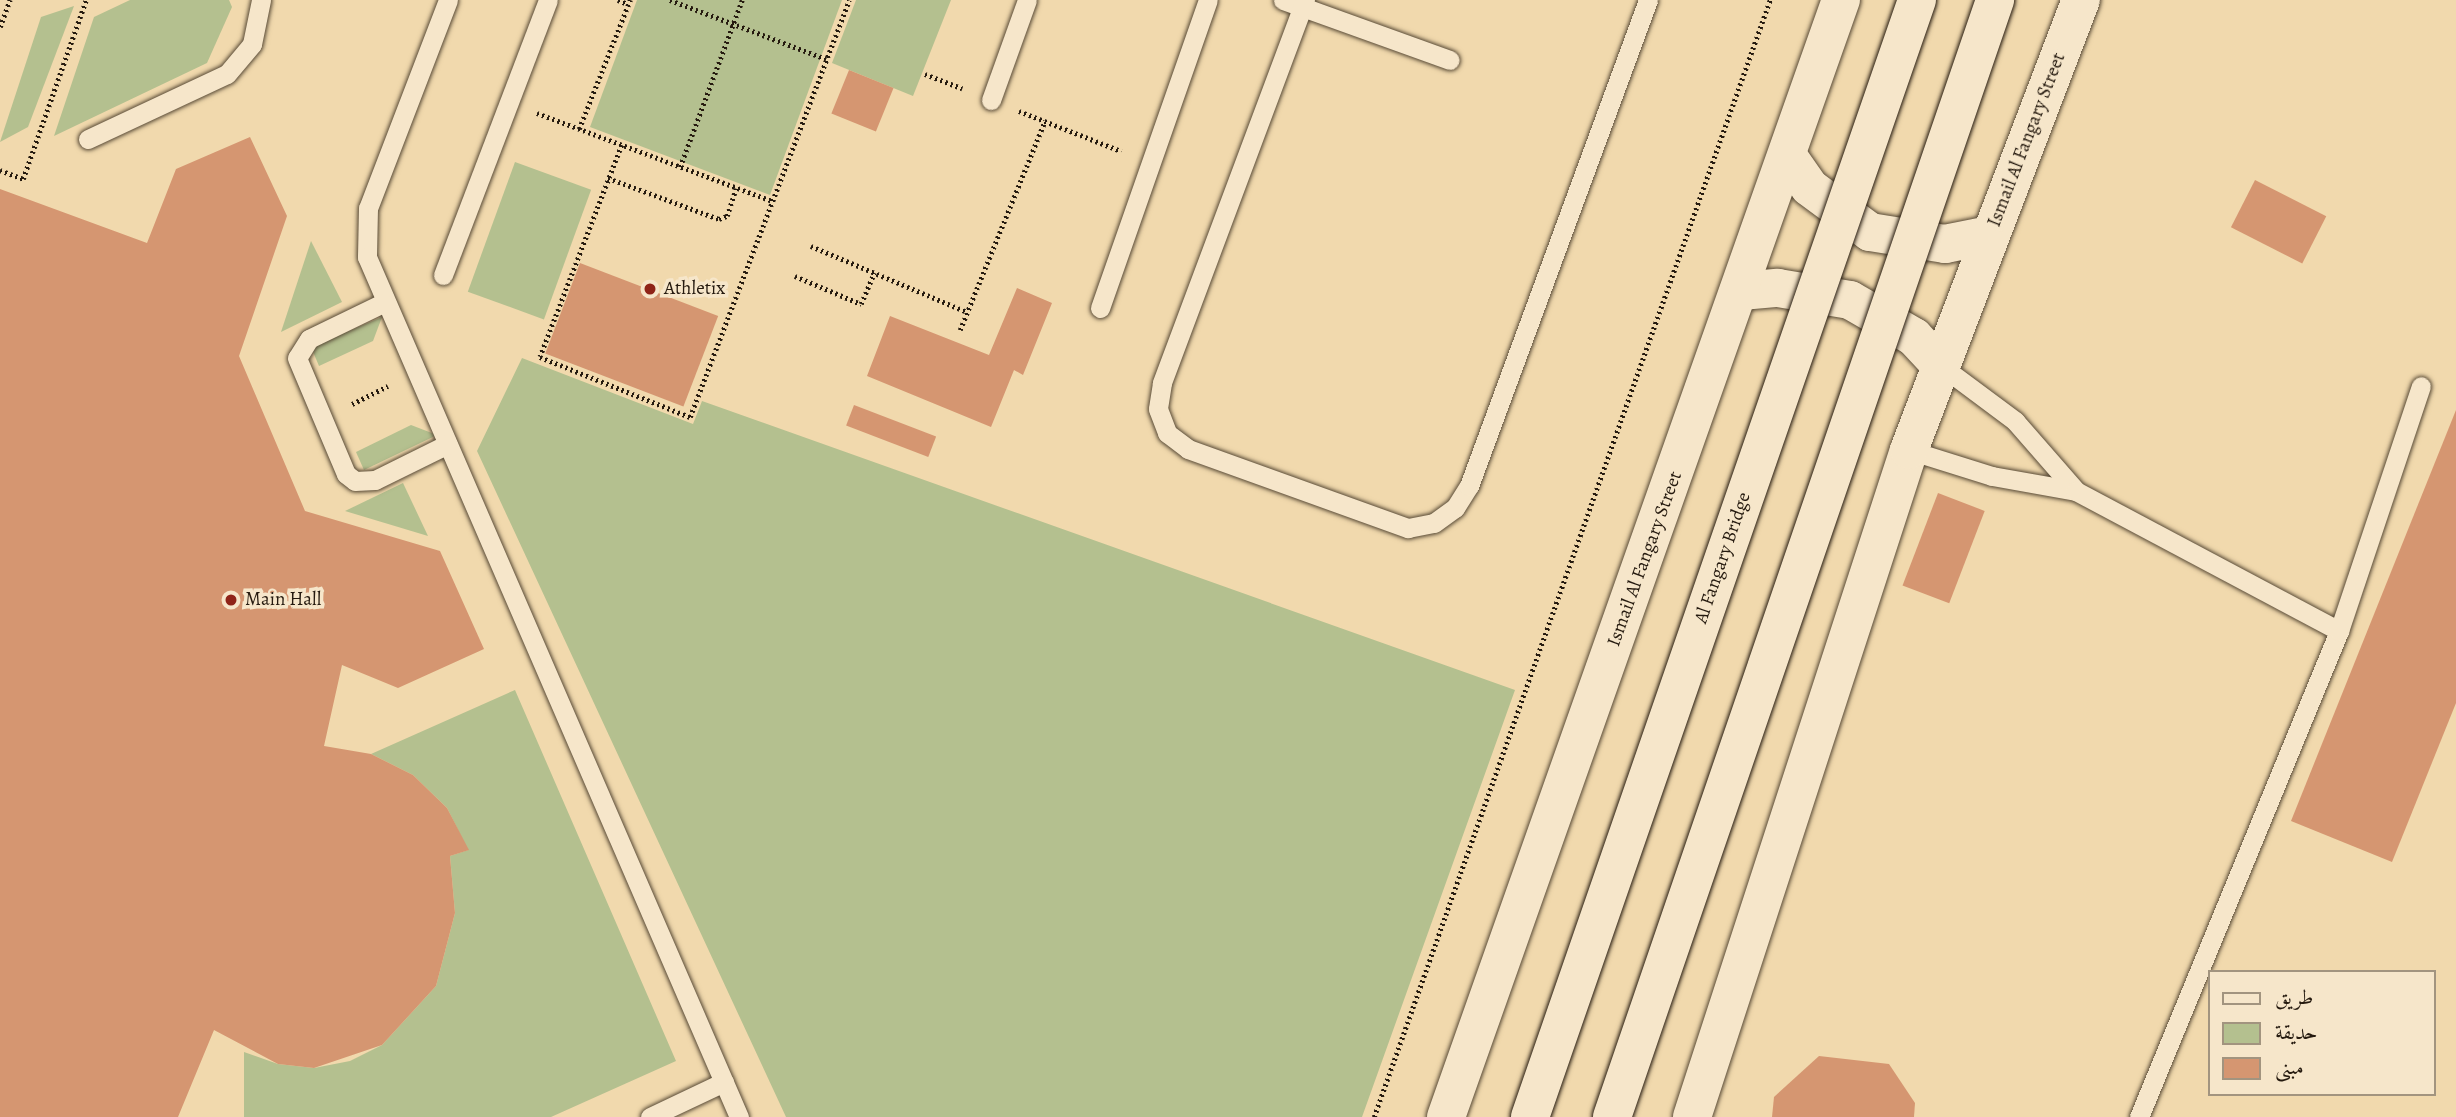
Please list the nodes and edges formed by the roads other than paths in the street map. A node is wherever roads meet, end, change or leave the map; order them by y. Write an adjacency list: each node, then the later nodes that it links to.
1 (261, 0): 15 (lane)
2 (448, 0): 20 (lane)
3 (548, 0): 18 (lane)
4 (1027, 0): 14 (lane)
5 (1209, 0): 21 (lane)
6 (1283, 0): 12 (lane)
7 (1648, 0): 12 (lane)
8 (1841, 0): 16 (main road, Ismail Al Fangary Street)
9 (1917, 0): 32 (main road, Al Fangary Bridge, bridge)
10 (1995, 0): 33 (main road, bridge)
11 (2081, 0): 17 (main road, Ismail Al Fangary Street)
12 (1303, 3): 13 (lane)
13 (1450, 60)
14 (991, 100)
15 (88, 139)
16 (1787, 155): 17 (main road); 19 (main road, Ismail Al Fangary Street)
17 (1990, 235): 22 (main road, Ismail Al Fangary Street)
18 (443, 275)
19 (1741, 291): 22 (main road); 31 (main road, Ismail Al Fangary Street)
20 (383, 303): 24 (lane); 24 (lane)
21 (1100, 309)
22 (1940, 365): 25 (main road, Ismail Al Fangary Street); 26 (lane)
23 (2421, 386): 27 (lane)
24 (448, 444): 28 (lane)
25 (1909, 450): 26 (lane); 34 (main road, Ismail Al Fangary Street)
26 (2076, 491): 27 (lane)
27 (2339, 631): 35 (lane)
28 (724, 1082): 29 (lane); 30 (lane)
29 (650, 1117)
30 (740, 1117)
31 (1446, 1117)
32 (1530, 1117)
33 (1612, 1117)
34 (1692, 1117)
35 (2139, 1117)

